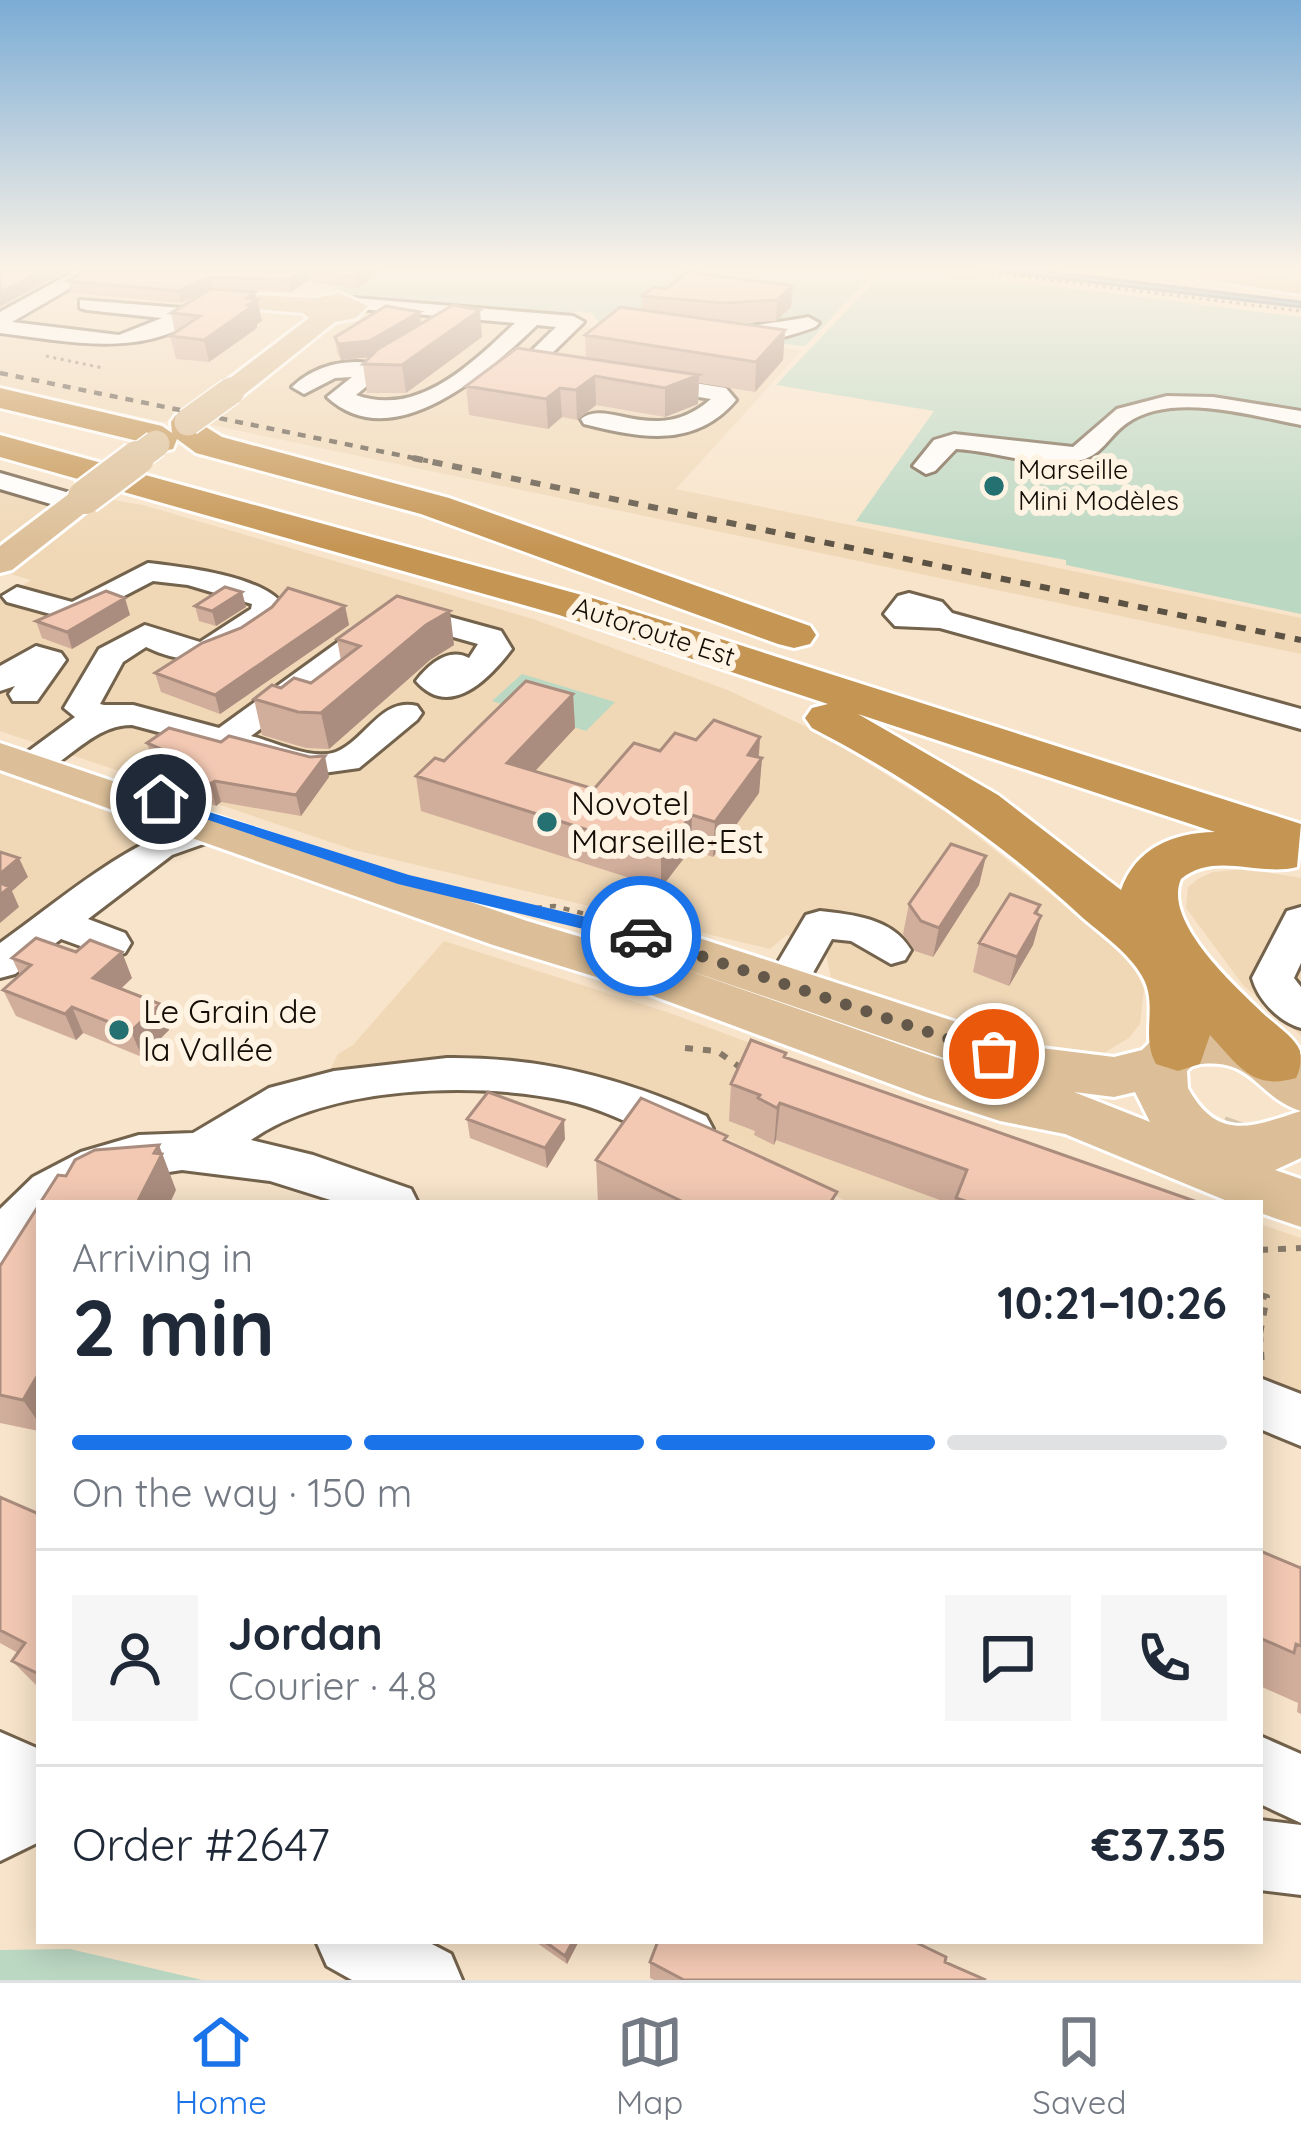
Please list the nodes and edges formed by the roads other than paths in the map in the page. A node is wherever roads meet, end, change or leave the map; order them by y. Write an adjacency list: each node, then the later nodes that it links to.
1 (267, 363): 11 (main road, bridge)
2 (383, 363): 6 (street)
3 (483, 363): 5 (street)
4 (531, 363): 9 (street)
5 (368, 376)
6 (304, 387)
7 (0, 398): 11 (highway)
8 (1301, 418): 13 (street)
9 (593, 419)
10 (0, 426): 25 (highway, Autoroute Est)
11 (172, 433): 16 (main road, bridge); 25 (highway)
12 (0, 446): 15 (highway, Autoroute Est)
13 (926, 466)
14 (0, 481): 16 (street)
15 (171, 492): 30 (highway, Autoroute Est); 40 (highway)
16 (81, 501): 17 (main road)
17 (0, 563)
18 (17, 596): 24 (street)
19 (941, 619): 23 (street)
20 (456, 662): 26 (street)
21 (8, 687): 24 (street)
22 (405, 712): 26 (street)
23 (1301, 718)
24 (88, 723): 26 (street); 27 (street)
25 (1076, 737): 28 (highway, Autoroute Est)
26 (224, 740)
27 (18, 756): 29 (main road); 29 (main road)
28 (1301, 808)
29 (195, 829): 32 (main road); 34 (street); 39 (main road)
30 (1301, 842)
31 (1301, 862): 41 (highway)
32 (404, 880): 37 (main road); 39 (main road)
33 (1301, 920): 41 (street)
34 (54, 921): 35 (street); 38 (street)
35 (111, 943)
36 (892, 950): 37 (street)
37 (794, 958): 40 (main road)
38 (0, 964)
39 (900, 1050): 40 (main road); 46 (main road)
40 (1169, 1076): 41 (main road); 41 (main road)
41 (1292, 1099)
42 (728, 1149): 43 (street)
43 (201, 1152): 44 (street); 45 (street)
44 (44, 1200)
45 (386, 1200)
46 (1301, 1203)
47 (36, 1208): 48 (street)
48 (0, 1244)
49 (1263, 1404): 50 (street)
50 (1301, 1420)
51 (0, 1766): 53 (street)
52 (1263, 1770): 54 (street)
53 (36, 1782)
54 (1301, 1789)
55 (36, 1805): 56 (street)
56 (0, 1827)
57 (1263, 1855): 58 (street)
58 (1301, 1860)
59 (358, 1944): 60 (street)
60 (425, 1980)

